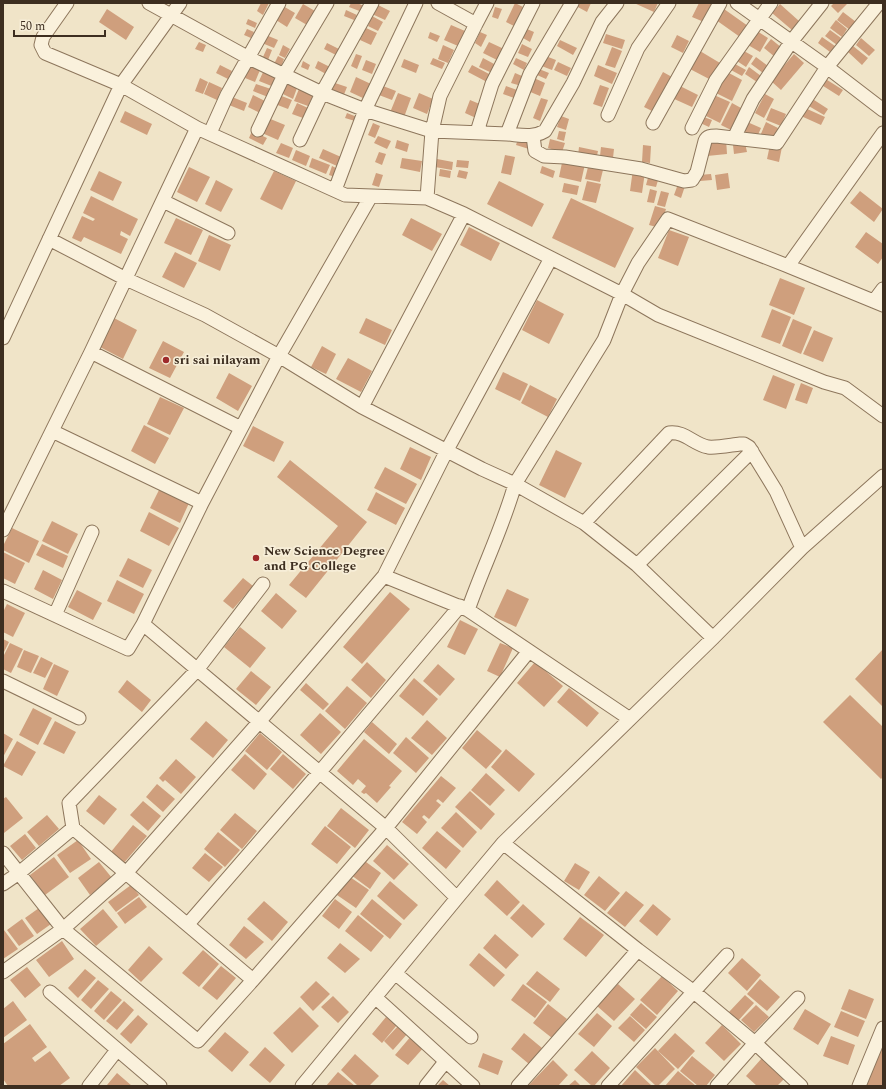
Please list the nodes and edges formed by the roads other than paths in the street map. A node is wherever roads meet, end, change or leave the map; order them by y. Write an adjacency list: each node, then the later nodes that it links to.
1 (67, 3): 26 (street)
2 (149, 3): 19 (street)
3 (180, 3): 19 (street)
4 (279, 3): 23 (street)
5 (327, 3): 25 (street)
6 (372, 3): 27 (street)
7 (416, 3): 28 (street)
8 (438, 3): 21 (street)
9 (487, 3): 21 (street)
10 (533, 3): 36 (street)
11 (572, 3): 39 (street)
12 (616, 3): 40 (street)
13 (669, 3): 30 (street)
14 (720, 3): 31 (street)
15 (737, 3): 20 (street)
16 (771, 3): 20 (street)
17 (822, 3): 22 (street)
18 (879, 3): 24 (street)
19 (170, 15): 23 (street); 26 (street)
20 (758, 19): 22 (street); 33 (street)
21 (476, 24): 35 (street)
22 (791, 42): 24 (street); 41 (street)
23 (247, 57): 25 (street); 37 (street)
24 (827, 67): 29 (street); 41 (street)
25 (284, 75): 27 (street); 34 (street)
26 (121, 84): 32 (street); 49 (street)
27 (322, 93): 28 (street); 42 (street)
28 (365, 110): 35 (street); 43 (street)
29 (883, 110)
30 (608, 115)
31 (652, 123)
32 (197, 128): 37 (street); 46 (street)
33 (692, 128)
34 (258, 130)
35 (432, 131): 36 (street); 45 (street)
36 (477, 132): 39 (street)
37 (210, 133): 43 (street)
38 (883, 133): 51 (street)
39 (508, 134): 40 (street)
40 (533, 136): 41 (street)
41 (734, 138)
42 (300, 140)
43 (335, 190): 44 (street)
44 (371, 196): 45 (street); 58 (street)
45 (427, 198): 47 (street)
46 (163, 201): 48 (street); 52 (street)
47 (464, 214): 50 (street); 59 (street)
48 (228, 233)
49 (49, 239): 52 (street); 56 (street)
50 (551, 258): 54 (street); 63 (street)
51 (788, 266): 54 (street); 55 (street)
52 (126, 279): 57 (street); 58 (street)
53 (883, 289): 55 (street)
54 (622, 294): 60 (street); 66 (street)
55 (878, 303)
56 (3, 338)
57 (91, 352): 61 (street); 62 (street)
58 (279, 356): 59 (street); 61 (street)
59 (362, 407): 63 (street)
60 (883, 416)
61 (241, 428): 67 (street)
62 (52, 431): 67 (street); 68 (street)
63 (447, 450): 66 (street); 74 (street)
64 (752, 451): 69 (street); 72 (street); 73 (street)
65 (883, 476): 72 (street)
66 (515, 484): 69 (street); 77 (street)
67 (202, 503): 79 (street)
68 (8, 506): 70 (street)
69 (584, 523): 73 (street)
70 (3, 530)
71 (92, 532): 78 (street)
72 (802, 548): 80 (street)
73 (637, 565): 80 (street)
74 (384, 576): 77 (street); 86 (street)
75 (263, 584): 82 (street)
76 (3, 591): 78 (street)
77 (464, 608): 81 (street); 87 (street)
78 (55, 615): 79 (street)
79 (142, 624): 82 (street)
80 (713, 638): 85 (street)
81 (530, 651): 85 (street); 89 (street)
82 (198, 670): 86 (street); 88 (street)
83 (3, 682): 84 (street)
84 (79, 718)
85 (630, 719): 90 (street)
86 (259, 722): 87 (street); 93 (street)
87 (319, 773): 89 (street); 96 (street)
88 (73, 828): 92 (street); 93 (street)
89 (386, 828): 95 (street); 102 (street)
90 (503, 843): 95 (street); 98 (street)
91 (3, 853): 92 (street)
92 (19, 873): 94 (street); 97 (street)
93 (126, 873): 96 (street); 97 (street)
94 (3, 884)
95 (457, 898): 101 (street)
96 (188, 924): 102 (street)
97 (63, 929): 100 (street); 102 (street)
98 (638, 950): 104 (street); 117 (street)
99 (727, 955): 104 (street)
100 (3, 972)
101 (395, 974): 105 (street); 108 (street)
102 (253, 980)
103 (50, 992): 110 (street)
104 (694, 992): 109 (street); 118 (street)
105 (375, 997): 111 (street); 114 (street)
106 (798, 998): 109 (street)
107 (883, 1028): 121 (street)
108 (471, 1037)
109 (755, 1043): 119 (street); 120 (street)
110 (117, 1050): 112 (street); 113 (street)
111 (445, 1062): 115 (street); 116 (street)
112 (89, 1086)
113 (160, 1086)
114 (302, 1086)
115 (426, 1086)
116 (473, 1086)
117 (518, 1086)
118 (608, 1086)
119 (717, 1086)
120 (801, 1086)
121 (858, 1086)

